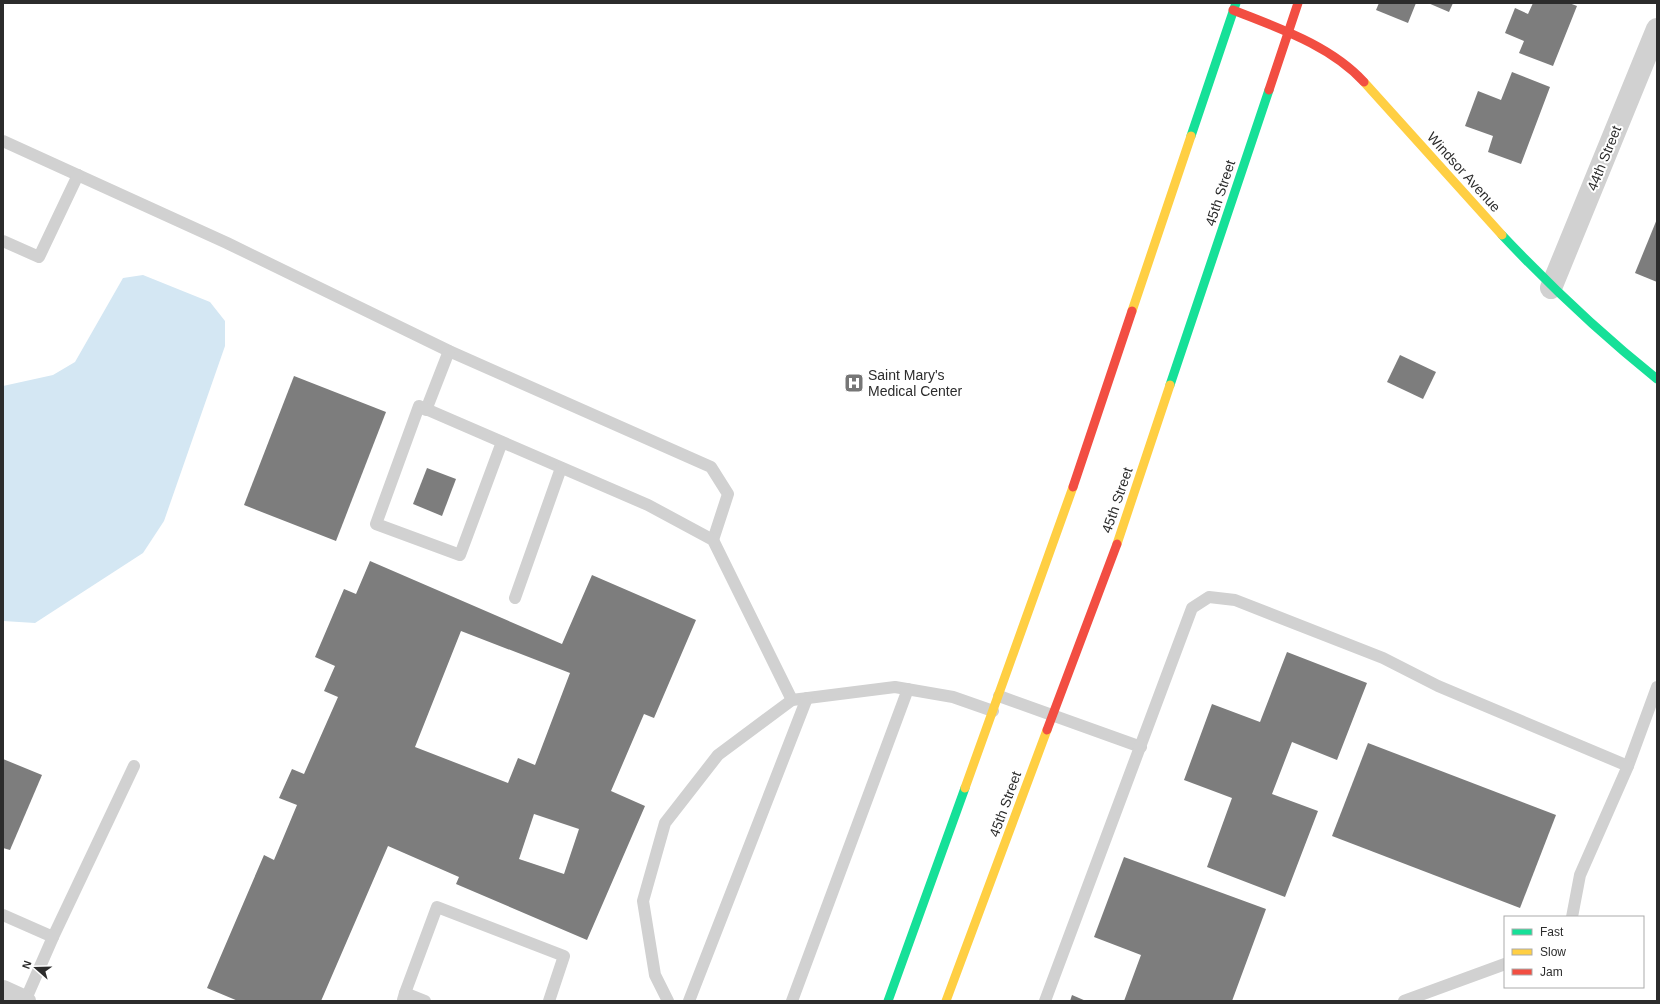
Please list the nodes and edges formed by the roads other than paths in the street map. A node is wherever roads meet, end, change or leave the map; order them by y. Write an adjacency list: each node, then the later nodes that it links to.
1 (1298, 3): 4 (main road, 45th Street)
2 (1234, 7): 4 (main road, Windsor Avenue); 18 (main road)
3 (1657, 29): 8 (street, 44th Street)
4 (1288, 32): 8 (main road, Windsor Avenue); 22 (main road, 45th Street)
5 (3, 141): 6 (lane)
6 (78, 175): 7 (lane); 9 (lane)
7 (3, 241)
8 (1550, 288): 10 (main road, Windsor Avenue)
9 (449, 351): 11 (lane); 14 (lane)
10 (1657, 379)
11 (426, 410): 12 (lane); 12 (lane)
12 (502, 442): 13 (lane)
13 (561, 468): 14 (lane); 15 (lane)
14 (713, 540): 20 (lane)
15 (515, 598)
16 (1657, 687): 25 (lane)
17 (908, 689): 19 (lane); 21 (lane); 37 (lane)
18 (999, 696): 21 (main road); 22 (lane)
19 (807, 698): 20 (lane); 36 (lane)
20 (792, 700): 35 (lane)
21 (993, 711): 38 (main road)
22 (1053, 715): 23 (lane); 39 (main road, 45th Street)
23 (1141, 747): 25 (lane); 40 (lane)
24 (134, 766): 28 (lane)
25 (1628, 766): 27 (lane)
26 (3, 915): 28 (lane)
27 (1572, 916)
28 (53, 937): 32 (lane)
29 (1504, 964): 41 (lane)
30 (3, 991): 32 (street)
31 (404, 997): 33 (lane); 34 (lane)
32 (25, 1001)
33 (425, 1001)
34 (549, 1001)
35 (668, 1001)
36 (689, 1001)
37 (792, 1001)
38 (888, 1001)
39 (946, 1001)
40 (1045, 1001)
41 (1404, 1001)

